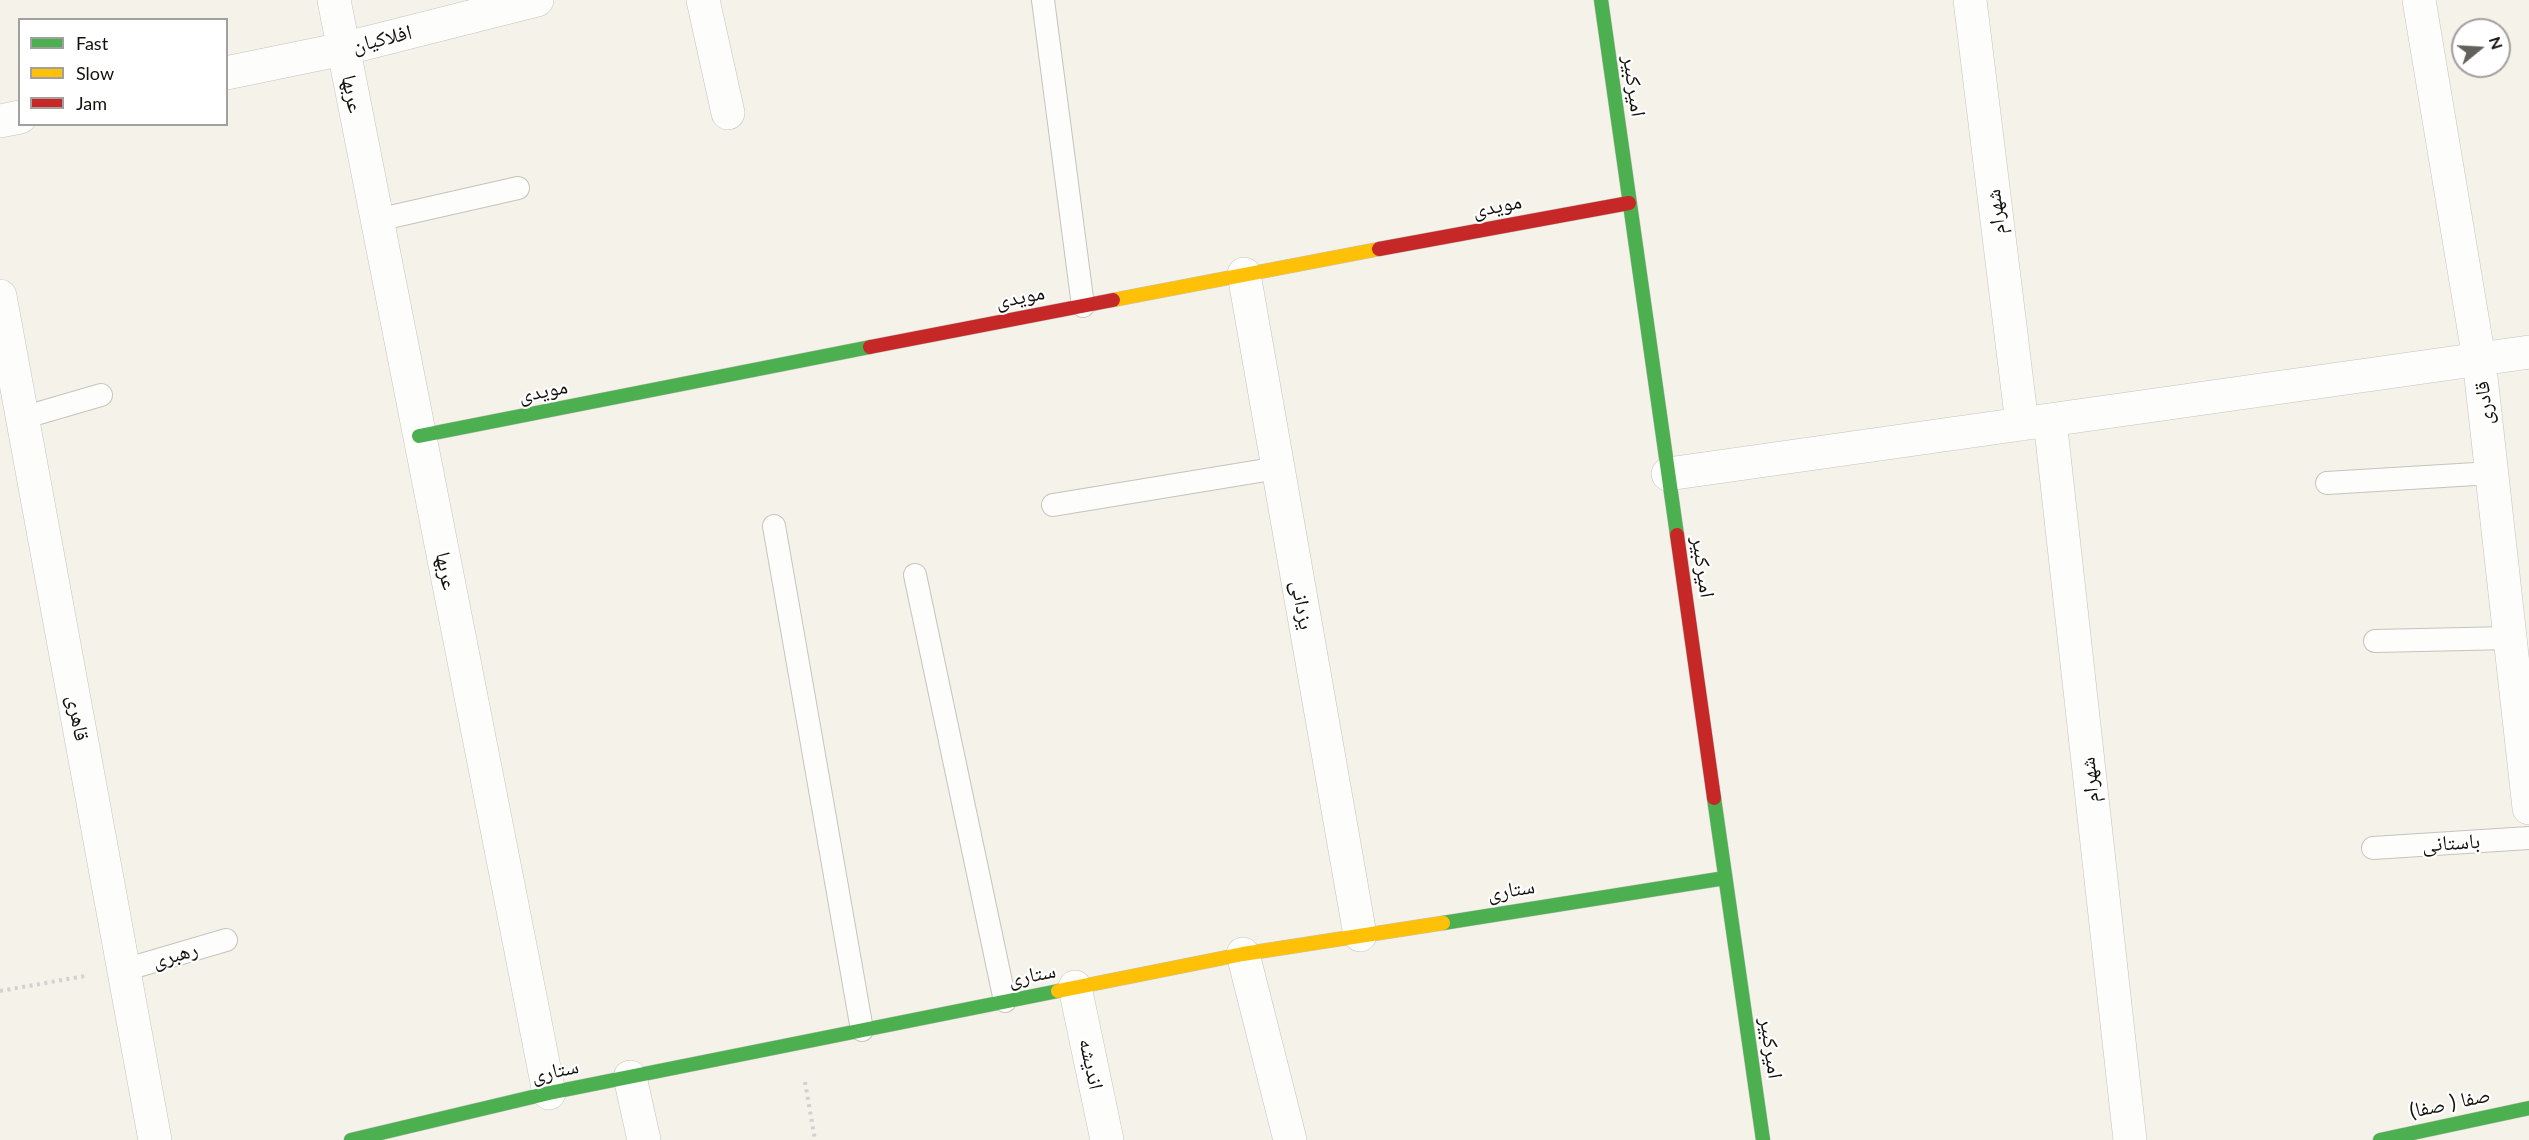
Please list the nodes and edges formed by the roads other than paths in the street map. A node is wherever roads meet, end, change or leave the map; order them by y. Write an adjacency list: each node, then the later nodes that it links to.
1 (334, 0): 8 (street, عربها)
2 (537, 0): 8 (street, افلاکیان)
3 (703, 0): 10 (street)
4 (1043, 0): 18 (lane)
5 (1600, 0): 14 (street, امیرکبیر)
6 (1970, 0): 23 (street, شهرام)
7 (2419, 0): 20 (street, قادری)
8 (343, 49): 9 (street, افلاکیان); 15 (street, عربها)
9 (228, 74)
10 (728, 113)
11 (18, 117): 12 (street)
12 (0, 121)
13 (518, 188): 15 (lane)
14 (1629, 203): 16 (street, مویدی); 26 (street, امیرکبیر)
15 (377, 220): 24 (street, عربها)
16 (1244, 274): 18 (street, مویدی); 25 (street, یزدانی)
17 (0, 296): 22 (street, قاهری)
18 (1083, 306): 24 (street, مویدی)
19 (2529, 352): 20 (street)
20 (2479, 359): 23 (street); 27 (street, قادری)
21 (101, 395): 22 (lane)
22 (22, 418): 41 (street, قاهری)
23 (2036, 422): 26 (street); 55 (street, شهرام)
24 (419, 436): 46 (street, عربها)
25 (1278, 468): 29 (lane); 38 (street, یزدانی)
26 (1668, 474): 37 (street, امیرکبیر)
27 (2492, 474): 28 (lane); 32 (street, قادری)
28 (2327, 483)
29 (1053, 505)
30 (774, 526): 44 (lane)
31 (915, 575): 43 (lane)
32 (2510, 638): 33 (lane); 34 (street, قادری)
33 (2375, 641)
34 (2529, 808)
35 (2529, 838): 36 (lane, باستانی)
36 (2373, 848)
37 (1725, 878): 38 (street, ستاری); 54 (street, امیرکبیر)
38 (1360, 935): 40 (street, ستاری)
39 (226, 940): 41 (lane, رهبری)
40 (1243, 954): 42 (street, ستاری); 53 (street)
41 (124, 970): 50 (street, قاهری)
42 (1075, 987): 43 (street, ستاری); 52 (street, اندیشه)
43 (1005, 1001): 44 (street, ستاری)
44 (862, 1030): 45 (street, ستاری)
45 (630, 1077): 46 (street, ستاری); 51 (street)
46 (549, 1093): 48 (street, ستاری)
47 (2529, 1108): 49 (street, صفا ( صفا))
48 (359, 1139)
49 (2390, 1139)
50 (155, 1140)
51 (644, 1140)
52 (1107, 1140)
53 (1290, 1140)
54 (1763, 1140)
55 (2130, 1140)

